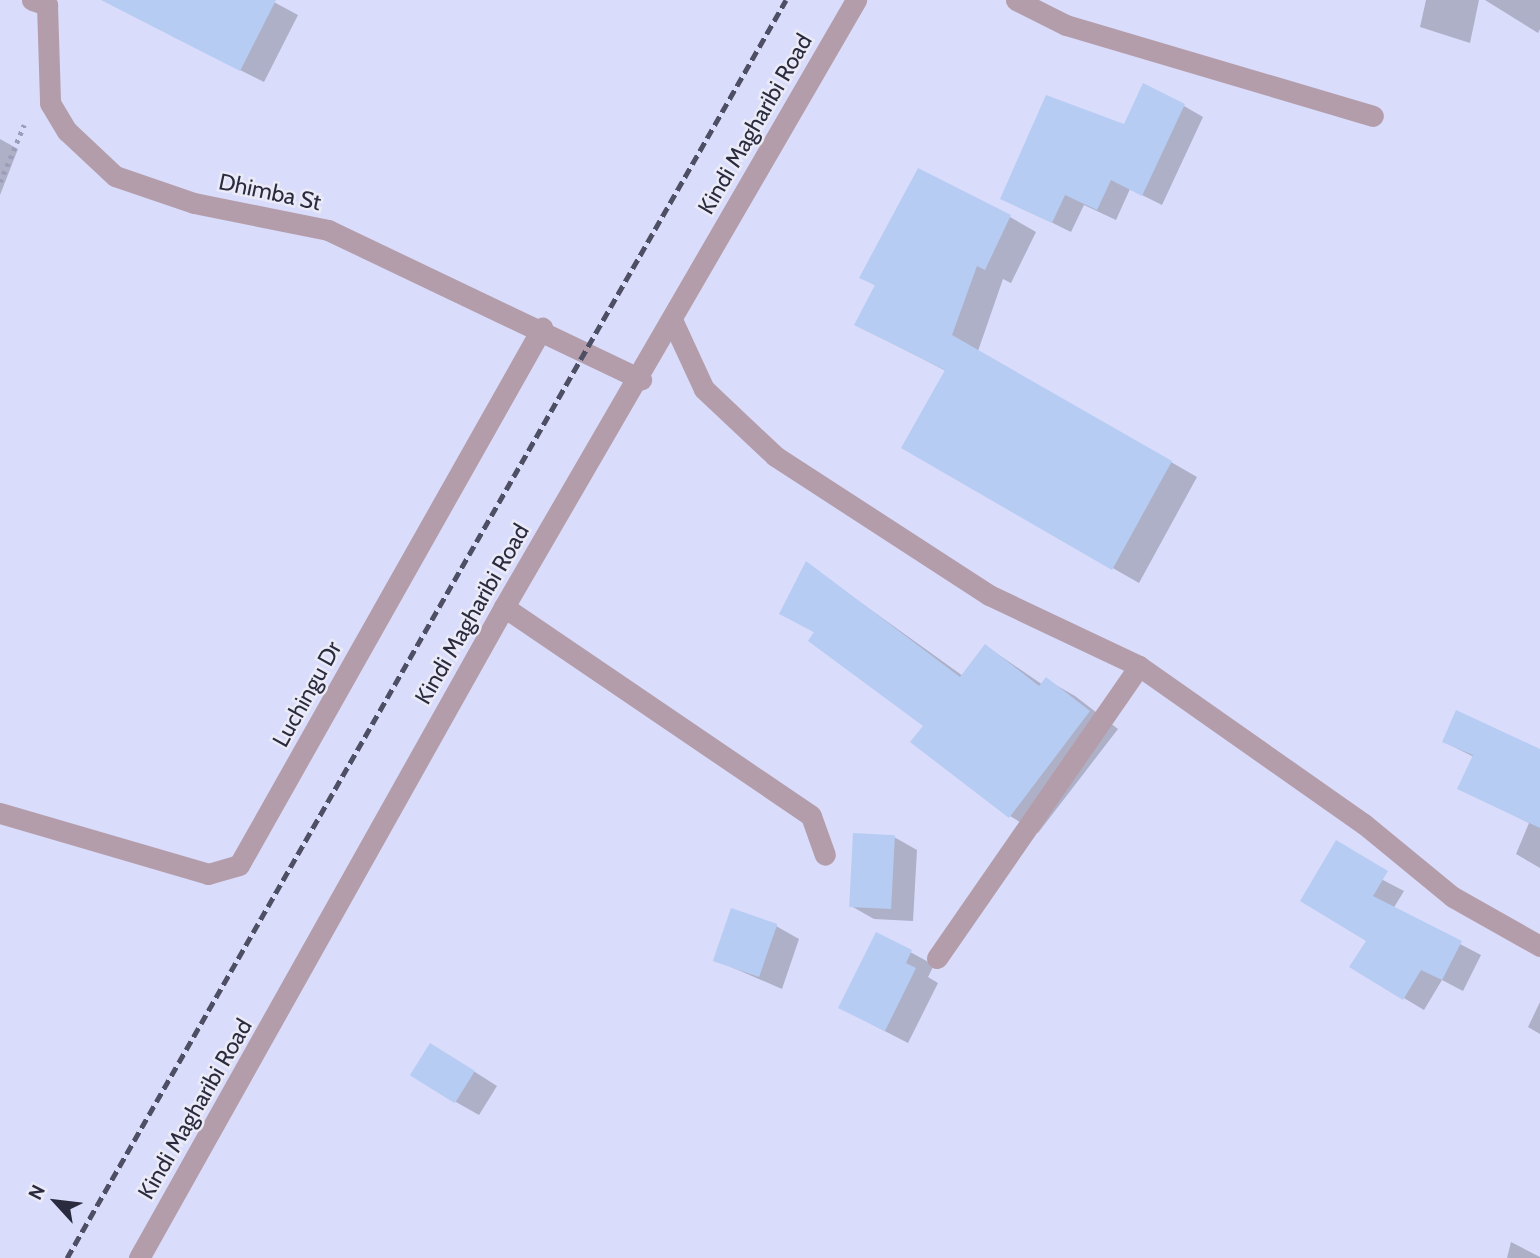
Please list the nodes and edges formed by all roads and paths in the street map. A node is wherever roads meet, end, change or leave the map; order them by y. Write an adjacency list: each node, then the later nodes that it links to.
1 (856, 0): 5 (street, Kindi Magharibi Road)
2 (1017, 0): 4 (street)
3 (43, 2): 6 (street, Dhimba St)
4 (1374, 116)
5 (673, 322): 7 (street, Kindi Magharibi Road); 9 (street)
6 (542, 328): 7 (street, Dhimba St); 10 (street, Luchingu Dr)
7 (641, 379): 8 (street, Kindi Magharibi Road)
8 (504, 607): 11 (street); 14 (street, Kindi Magharibi Road)
9 (1139, 666): 12 (street); 13 (street)
10 (0, 813)
11 (825, 855)
12 (1540, 946)
13 (937, 958)
14 (139, 1258)

